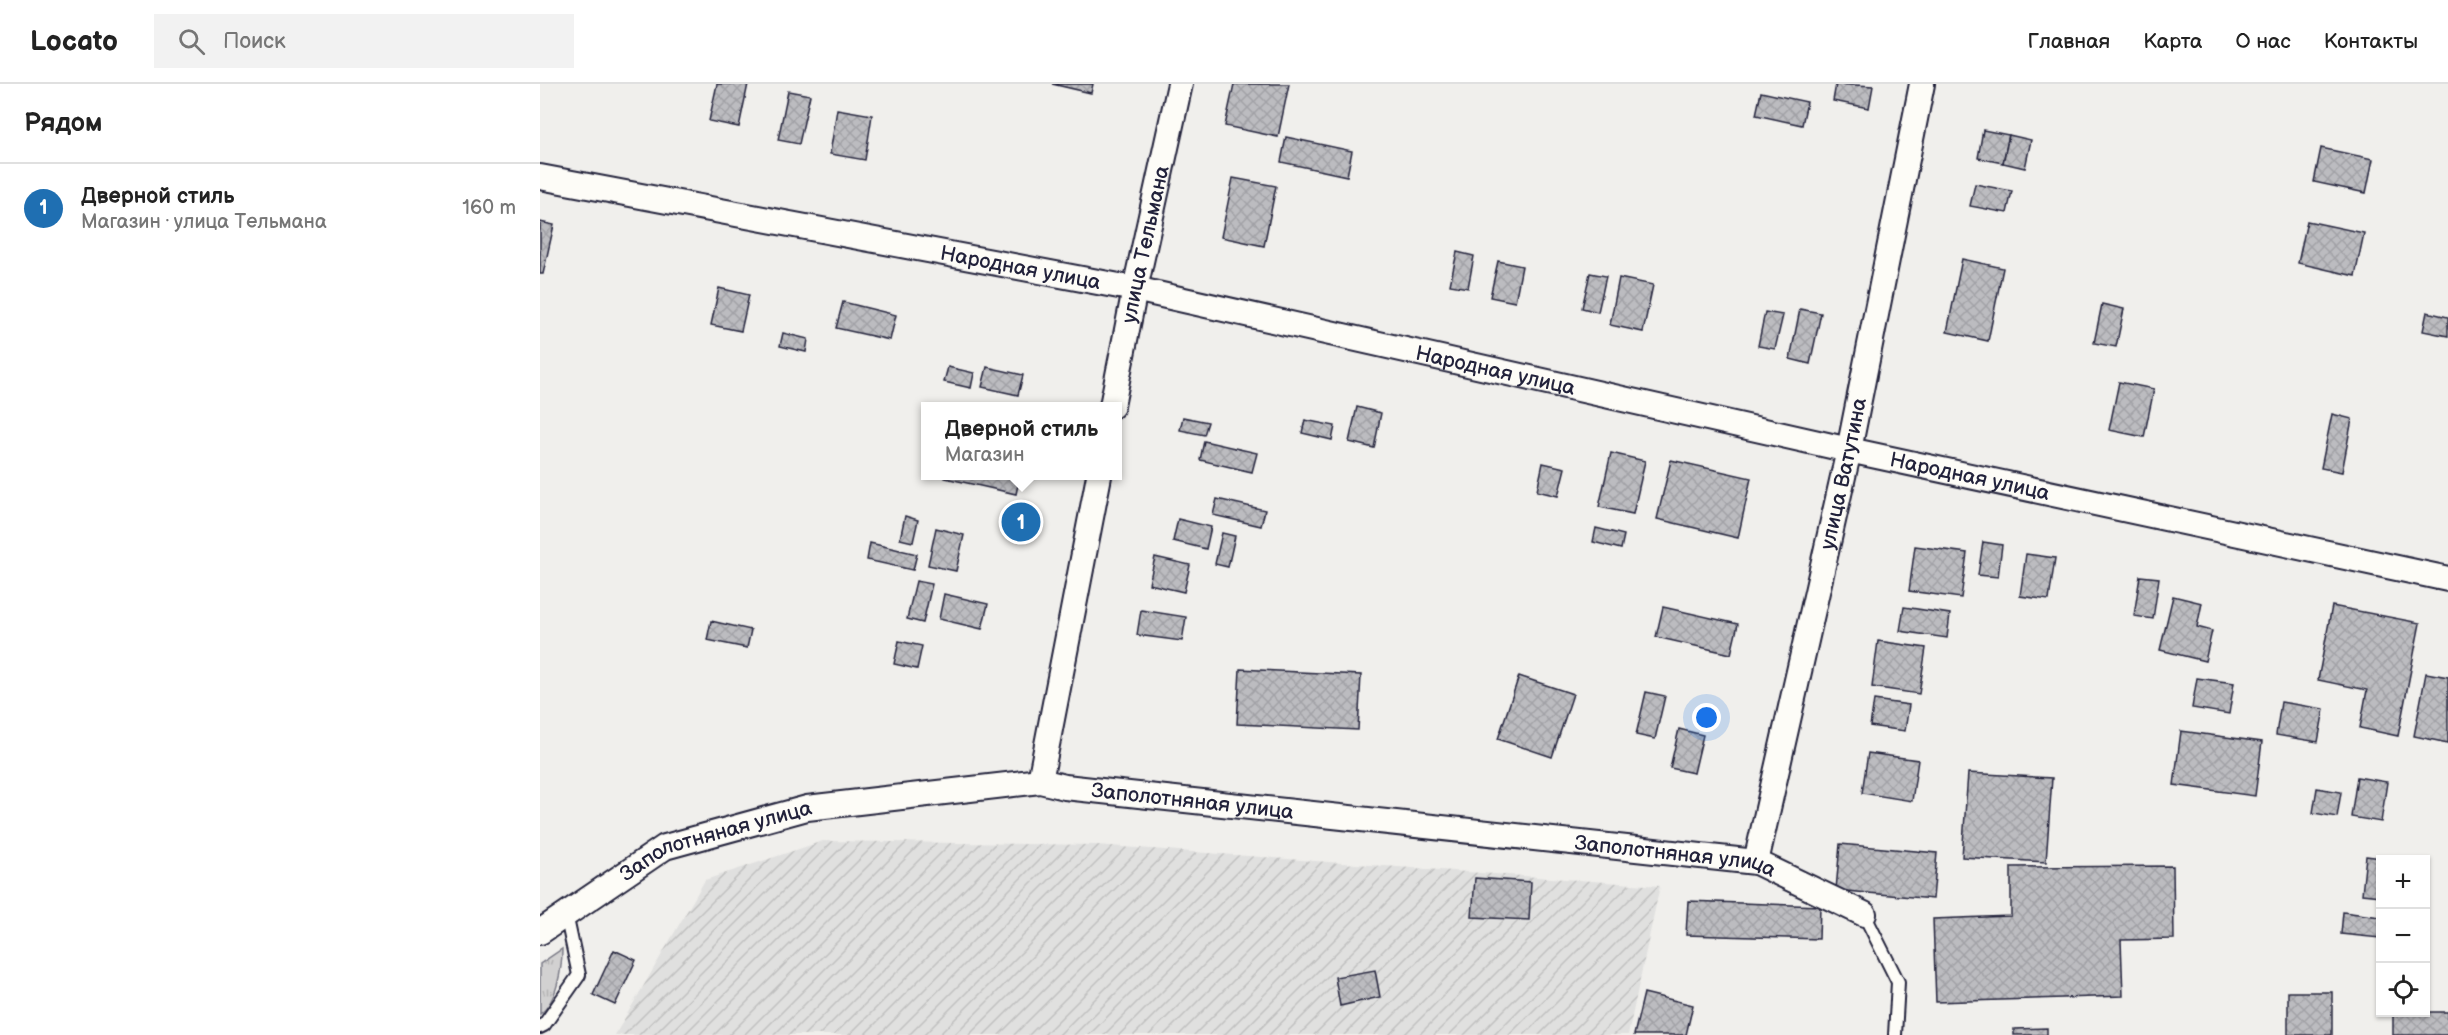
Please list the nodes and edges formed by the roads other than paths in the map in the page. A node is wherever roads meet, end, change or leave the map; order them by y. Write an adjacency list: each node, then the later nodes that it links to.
1 (1180, 84): 4 (street, улица Тельмана)
2 (1922, 84): 6 (street, улица Ватутина)
3 (540, 177): 4 (street, Народная улица)
4 (1135, 289): 5 (street, улица Тельмана); 6 (street, Народная улица)
5 (1113, 402)
6 (1849, 450): 8 (street, Народная улица); 10 (street, улица Ватутина)
7 (1098, 480): 9 (street)
8 (2448, 579)
9 (1040, 781): 10 (street, Заполотняная улица); 11 (street, Заполотняная улица)
10 (1756, 862): 12 (street, Заполотняная улица)
11 (566, 914): 13 (street, Заполотняная улица); 14 (lane)
12 (1864, 914): 15 (lane)
13 (540, 932)
14 (540, 1028)
15 (1895, 1035)

